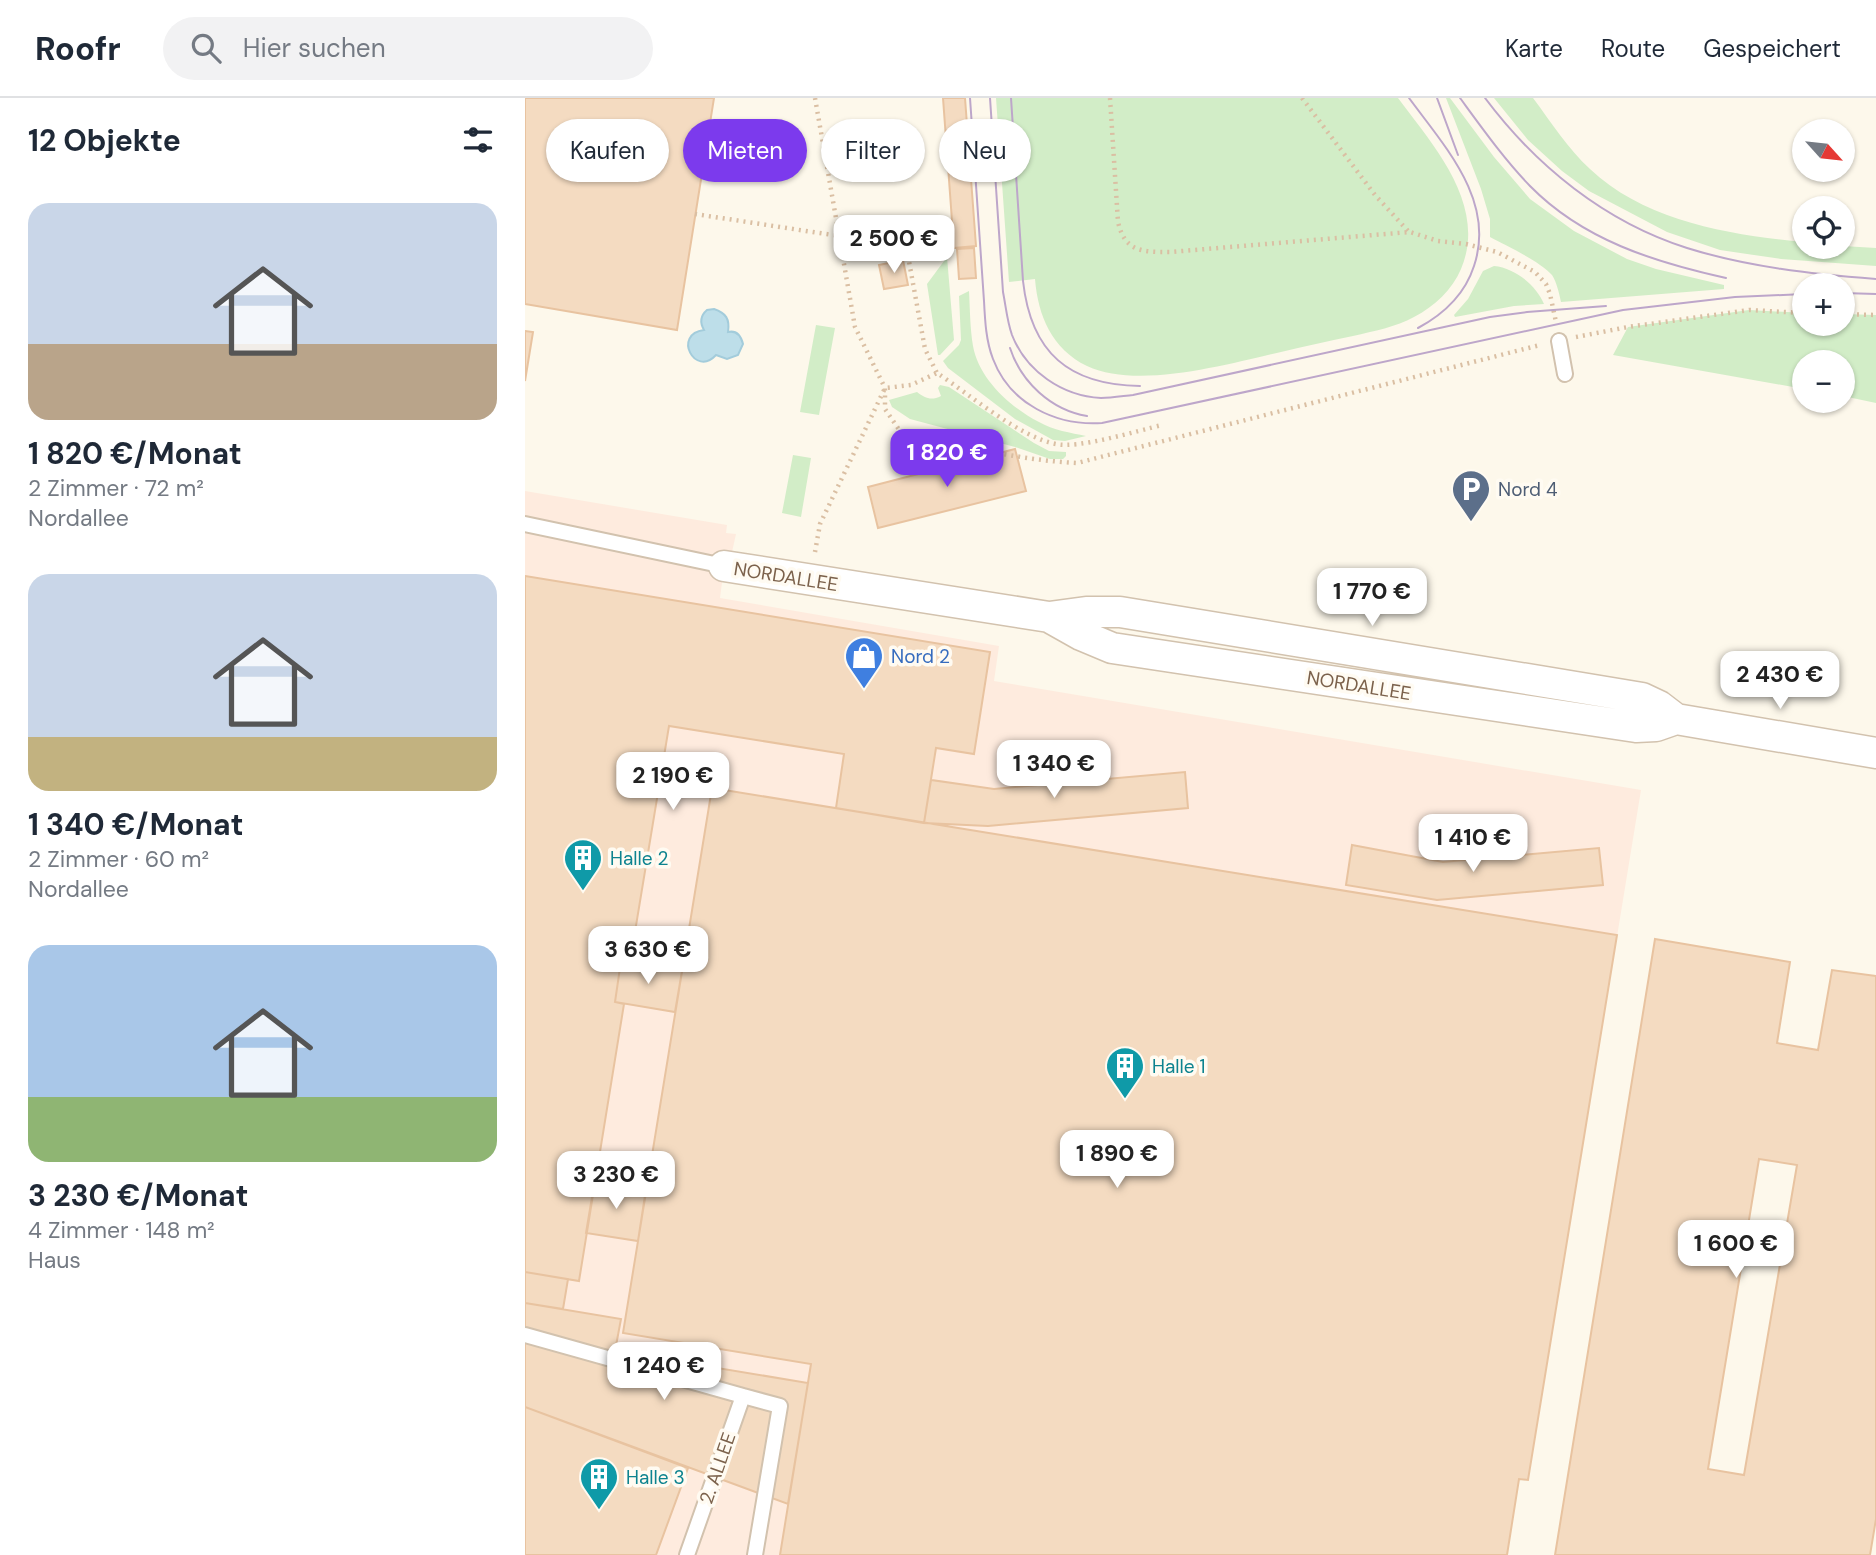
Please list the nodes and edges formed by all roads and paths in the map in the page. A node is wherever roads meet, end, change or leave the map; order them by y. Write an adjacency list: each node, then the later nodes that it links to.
1 (815, 98): 6 (path)
2 (1110, 98): 5 (path)
3 (1302, 98): 5 (path)
4 (695, 214): 6 (path)
5 (1410, 232): 10 (path)
6 (839, 236): 11 (path); 13 (path)
7 (1792, 312): 10 (path)
8 (1855, 315): 9 (path)
9 (1876, 316)
10 (1559, 341): 12 (lane); 13 (path)
11 (937, 373): 13 (path); 14 (path)
12 (1565, 374)
13 (885, 388): 17 (path)
14 (1161, 425)
15 (525, 523): 16 (lane, NORDALLEE)
16 (724, 566): 17 (street, NORDALLEE)
17 (810, 580): 18 (street, NORDALLEE)
18 (1876, 753)
19 (525, 1335): 20 (lane)
20 (743, 1396): 21 (lane, 2. ALLEE); 22 (lane)
21 (687, 1555)
22 (755, 1555)

